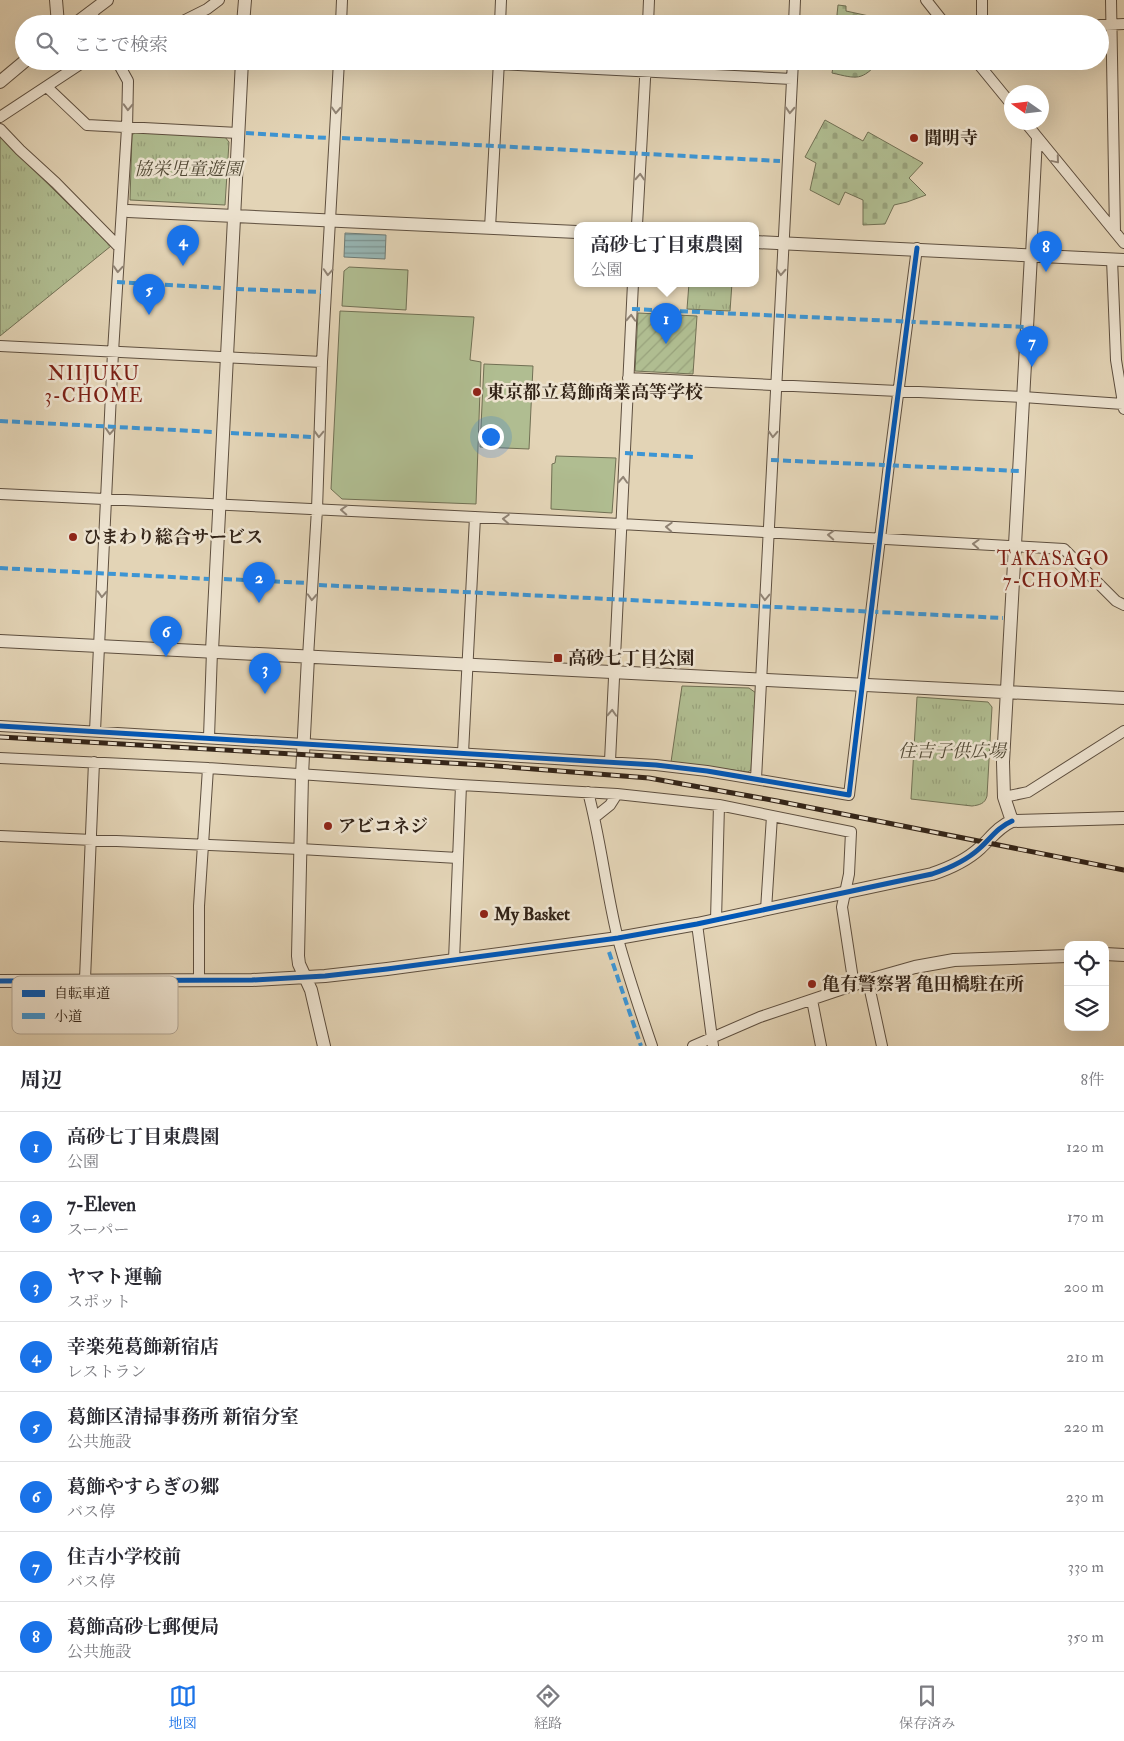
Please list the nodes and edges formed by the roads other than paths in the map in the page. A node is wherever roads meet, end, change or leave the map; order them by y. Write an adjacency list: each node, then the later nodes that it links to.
1 (56, 0): 13 (street)
2 (107, 0): 12 (street)
3 (220, 0): 16 (street)
4 (245, 0): 17 (street)
5 (342, 0): 18 (street)
6 (501, 0): 19 (street)
7 (649, 0): 20 (street)
8 (795, 0): 21 (street)
9 (926, 0): 22 (street)
10 (982, 0): 23 (street)
11 (1111, 0): 24 (street)
12 (90, 12): 14 (street); 15 (street)
13 (57, 15)
14 (86, 15)
15 (92, 15)
16 (195, 15)
17 (244, 15)
18 (341, 15)
19 (500, 15)
20 (648, 15)
21 (794, 15)
22 (938, 15)
23 (982, 15)
24 (1108, 15)
25 (1124, 24): 26 (street)
26 (1109, 25)
27 (15, 69): 39 (street)
28 (72, 70): 40 (street)
29 (122, 70): 43 (street, one-way to 43)
30 (242, 70): 46 (street)
31 (339, 70): 50 (street, one-way to 50)
32 (498, 70): 52 (street)
33 (646, 70): 51 (street, one-way to 33)
34 (691, 70): 38 (street)
35 (792, 70): 38 (street)
36 (983, 70): 41 (street)
37 (1108, 70): 54 (street)
38 (792, 79): 56 (street, one-way to 56)
39 (0, 82)
40 (47, 87): 42 (street); 43 (street)
41 (1004, 95)
42 (0, 117)
43 (127, 128): 46 (street); 48 (street)
44 (0, 130): 58 (street)
45 (1031, 130): 47 (street)
46 (238, 133): 49 (street)
47 (1037, 138): 54 (street, one-way to 54); 60 (street)
48 (125, 211): 49 (street); 58 (street)
49 (235, 215): 50 (street); 65 (street)
50 (331, 220): 52 (street); 66 (street, one-way to 66)
51 (637, 222)
52 (490, 228): 53 (street)
53 (574, 232)
54 (1115, 232): 57 (street)
55 (759, 242): 56 (street)
56 (782, 243): 59 (street); 68 (street, one-way to 68)
57 (1124, 243)
58 (119, 247): 64 (street, one-way to 64)
59 (917, 248): 60 (street); 69 (street)
60 (1031, 254): 61 (street); 70 (street)
61 (1118, 259): 71 (street)
62 (634, 287): 67 (street, one-way to 62)
63 (0, 346): 64 (street)
64 (113, 352): 65 (street); 73 (street, one-way to 73)
65 (226, 357): 66 (street); 74 (street)
66 (322, 362): 75 (street, one-way to 75)
67 (628, 378): 68 (street); 77 (street, one-way to 67)
68 (775, 385): 69 (street); 78 (street, one-way to 78)
69 (898, 391): 70 (street); 79 (street)
70 (1023, 397): 71 (street); 80 (street)
71 (1123, 406)
72 (0, 494): 73 (street)
73 (107, 499): 74 (street); 83 (street, one-way to 83)
74 (219, 504): 75 (street); 84 (street)
75 (316, 509): 76 (street, one-way to 75); 85 (street, one-way to 85)
76 (475, 517): 77 (street, one-way to 76); 86 (street)
77 (621, 524): 78 (street, one-way to 77); 87 (street)
78 (768, 532): 79 (street, one-way to 78); 88 (street, one-way to 88)
79 (880, 538): 80 (street, one-way to 79); 89 (street)
80 (1014, 546): 81 (street); 90 (street)
81 (1124, 606)
82 (0, 641): 83 (street)
83 (99, 646): 84 (street); 94 (street)
84 (212, 651): 85 (street); 95 (street)
85 (308, 657): 86 (street); 96 (street)
86 (468, 664): 87 (street); 97 (street)
87 (614, 672): 88 (street); 99 (street, one-way to 87)
88 (761, 679): 89 (street); 103 (street)
89 (862, 684): 90 (street); 103 (street)
90 (1006, 692): 91 (street); 107 (street)
91 (1124, 698)
92 (0, 726): 94 (street)
93 (1124, 731): 107 (street)
94 (95, 732): 95 (street)
95 (209, 737): 96 (street)
96 (303, 743): 97 (street); 102 (street)
97 (463, 753): 99 (street)
98 (0, 758): 100 (street)
99 (610, 761): 103 (street)
100 (94, 762): 101 (street); 114 (street)
101 (208, 768): 102 (street); 115 (street)
102 (302, 775): 104 (street); 116 (street)
103 (756, 779)
104 (461, 785): 105 (street); 117 (street)
105 (588, 792): 106 (street); 110 (street)
106 (617, 794): 108 (street); 110 (street)
107 (1004, 797): 112 (street)
108 (719, 805): 109 (street); 120 (street)
109 (772, 816): 118 (street); 119 (street)
110 (595, 817): 122 (street)
111 (1124, 818): 112 (street)
112 (1012, 821): 118 (street)
113 (0, 836): 114 (street)
114 (91, 840): 115 (street); 127 (street)
115 (203, 845): 116 (street); 130 (street)
116 (300, 849): 117 (street); 128 (street)
117 (458, 858): 126 (street)
118 (844, 894): 119 (street); 131 (street)
119 (766, 910): 120 (street)
120 (716, 920): 121 (street)
121 (697, 924): 122 (street); 133 (street)
122 (618, 938): 126 (street); 135 (street)
123 (1109, 954): 124 (street)
124 (1124, 955)
125 (1064, 956): 131 (street)
126 (454, 960): 128 (street)
127 (85, 976)
128 (305, 977): 130 (street); 134 (street)
129 (178, 980): 130 (street)
130 (199, 980)
131 (861, 983): 132 (street); 138 (street)
132 (812, 1000): 133 (street); 137 (street)
133 (712, 1042): 136 (street)
134 (324, 1046)
135 (652, 1046)
136 (692, 1046)
137 (821, 1046)
138 (882, 1046)

